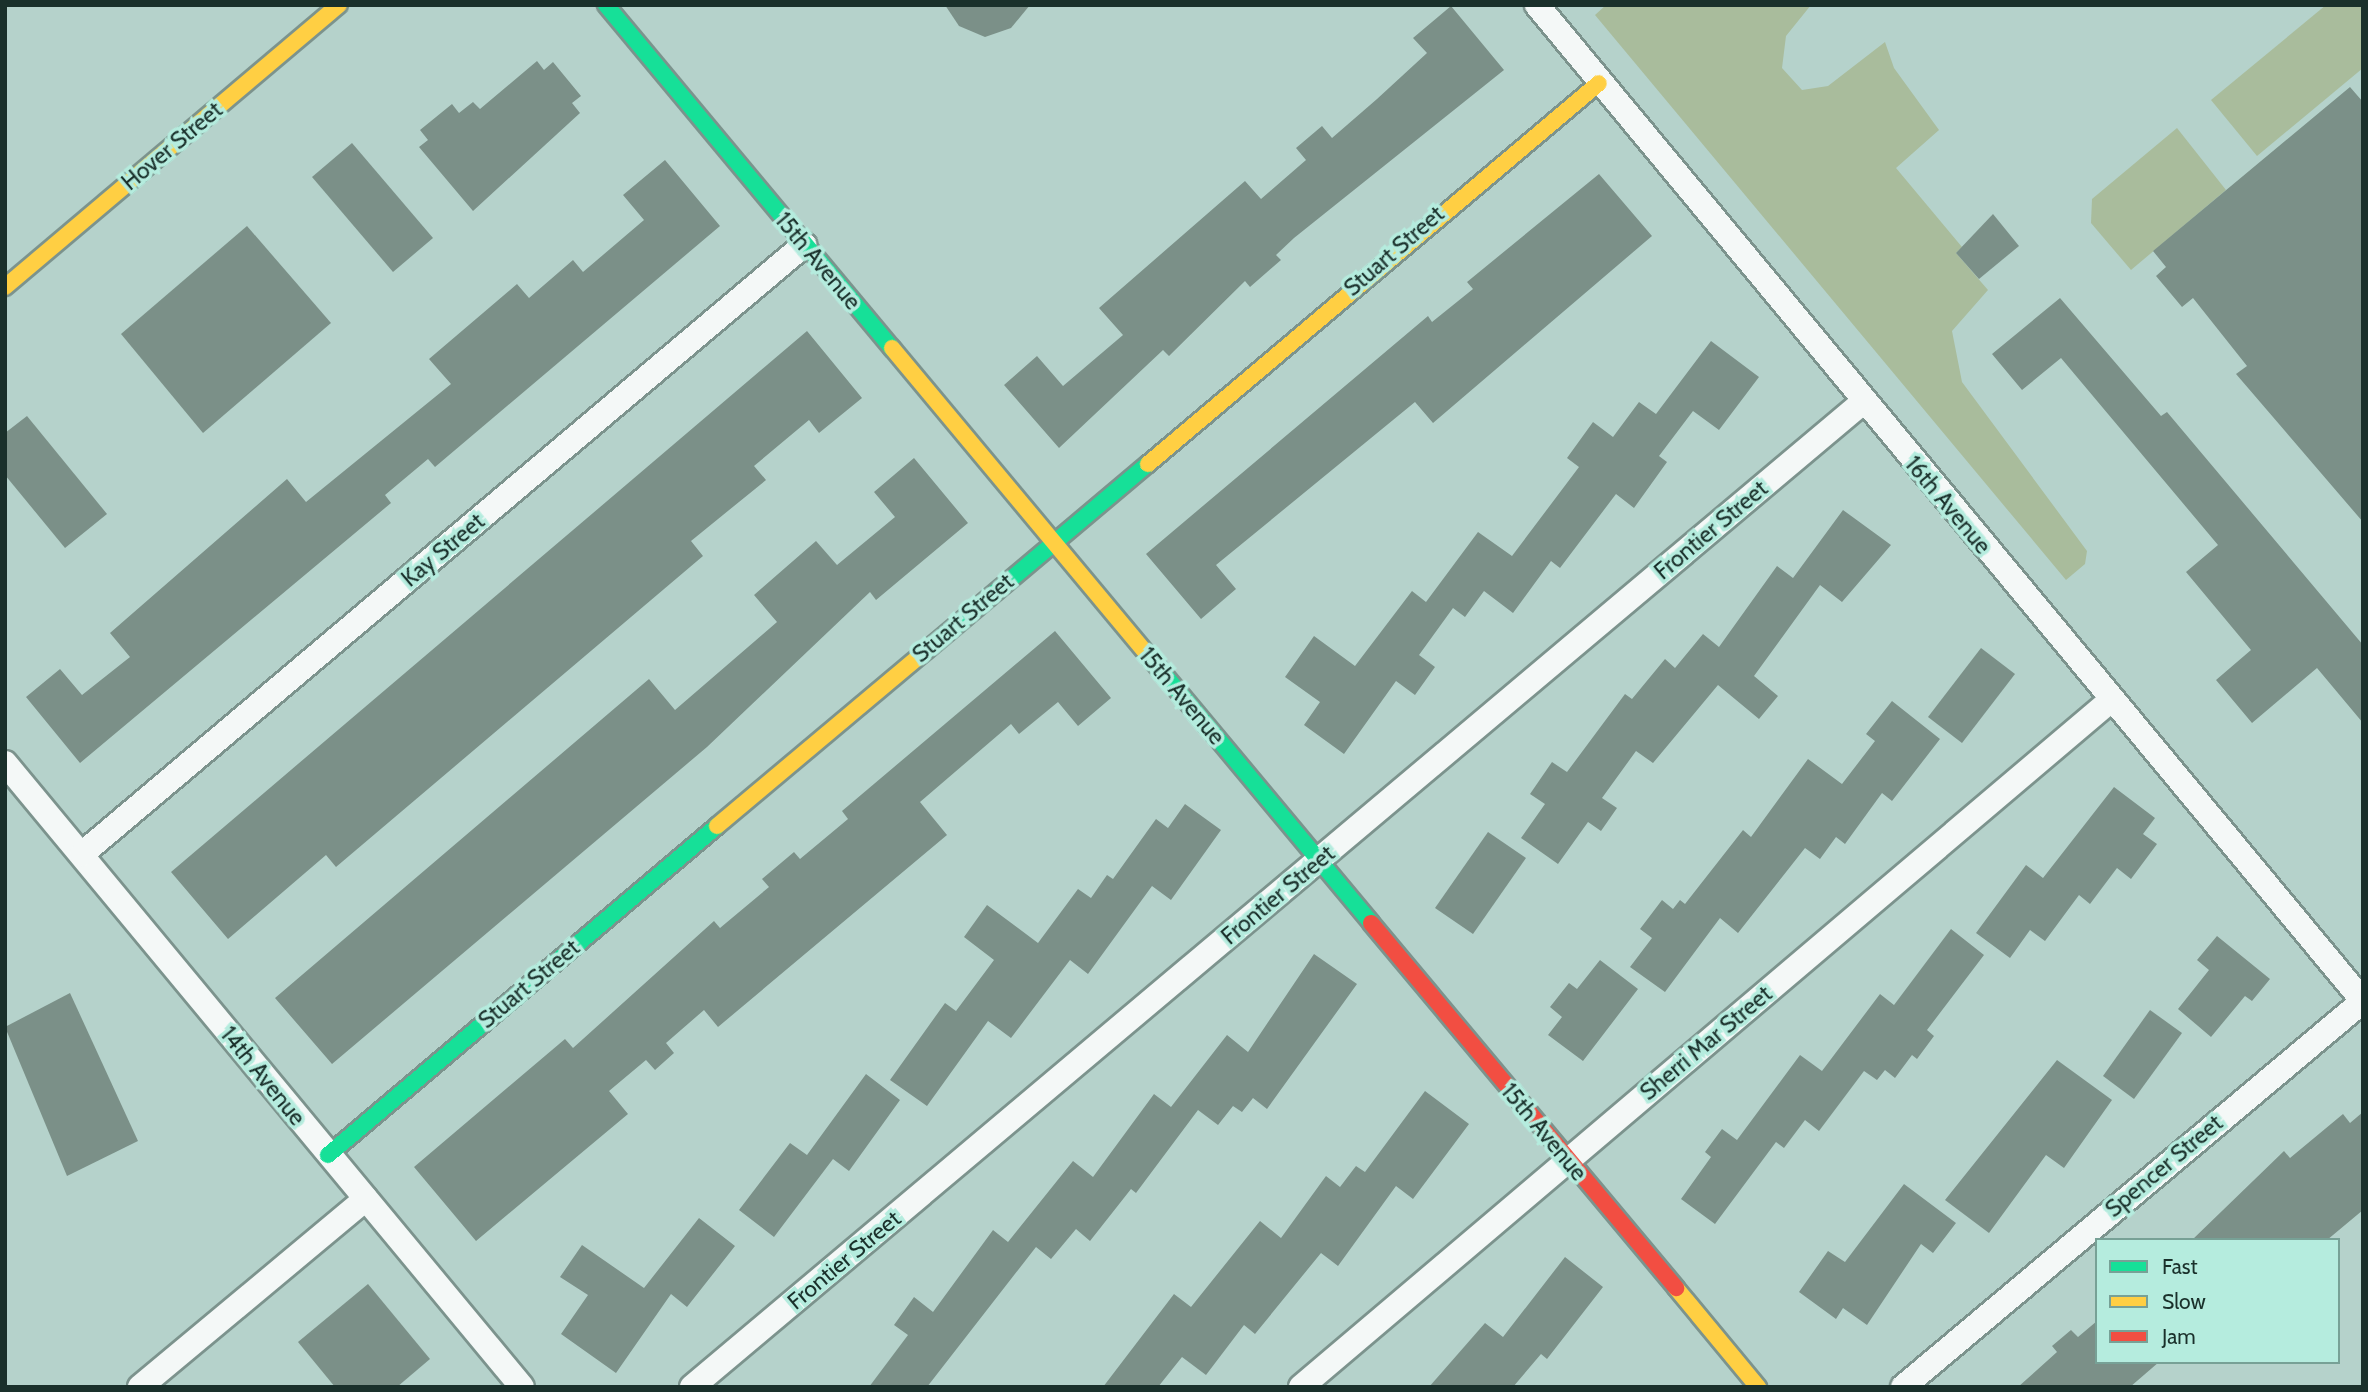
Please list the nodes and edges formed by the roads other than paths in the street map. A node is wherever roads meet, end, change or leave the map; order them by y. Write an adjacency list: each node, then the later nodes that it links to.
1 (339, 5): 6 (street, Hover Street)
2 (606, 5): 5 (street, 15th Avenue)
3 (1537, 5): 4 (street, 16th Avenue)
4 (1599, 83): 7 (street, 16th Avenue); 8 (street, Stuart Street)
5 (804, 245): 8 (street, 15th Avenue); 11 (street, Kay Street)
6 (5, 287)
7 (1863, 402): 9 (street, 16th Avenue); 12 (street, Frontier Street)
8 (1054, 542): 12 (street, 15th Avenue); 14 (street, Stuart Street)
9 (2111, 700): 13 (street, 16th Avenue); 15 (street, Sherri Mar Street)
10 (5, 763): 11 (street, 14th Avenue)
11 (82, 854): 14 (street, 14th Avenue)
12 (1320, 860): 15 (street, 15th Avenue); 19 (street, Frontier Street)
13 (2363, 1001): 22 (street, Spencer Street)
14 (328, 1155): 16 (street, 14th Avenue)
15 (1567, 1161): 20 (street, Sherri Mar Street); 21 (street, 15th Avenue)
16 (366, 1199): 17 (street); 18 (street, 14th Avenue)
17 (140, 1387)
18 (523, 1387)
19 (692, 1387)
20 (1301, 1387)
21 (1758, 1387)
22 (1903, 1387)

